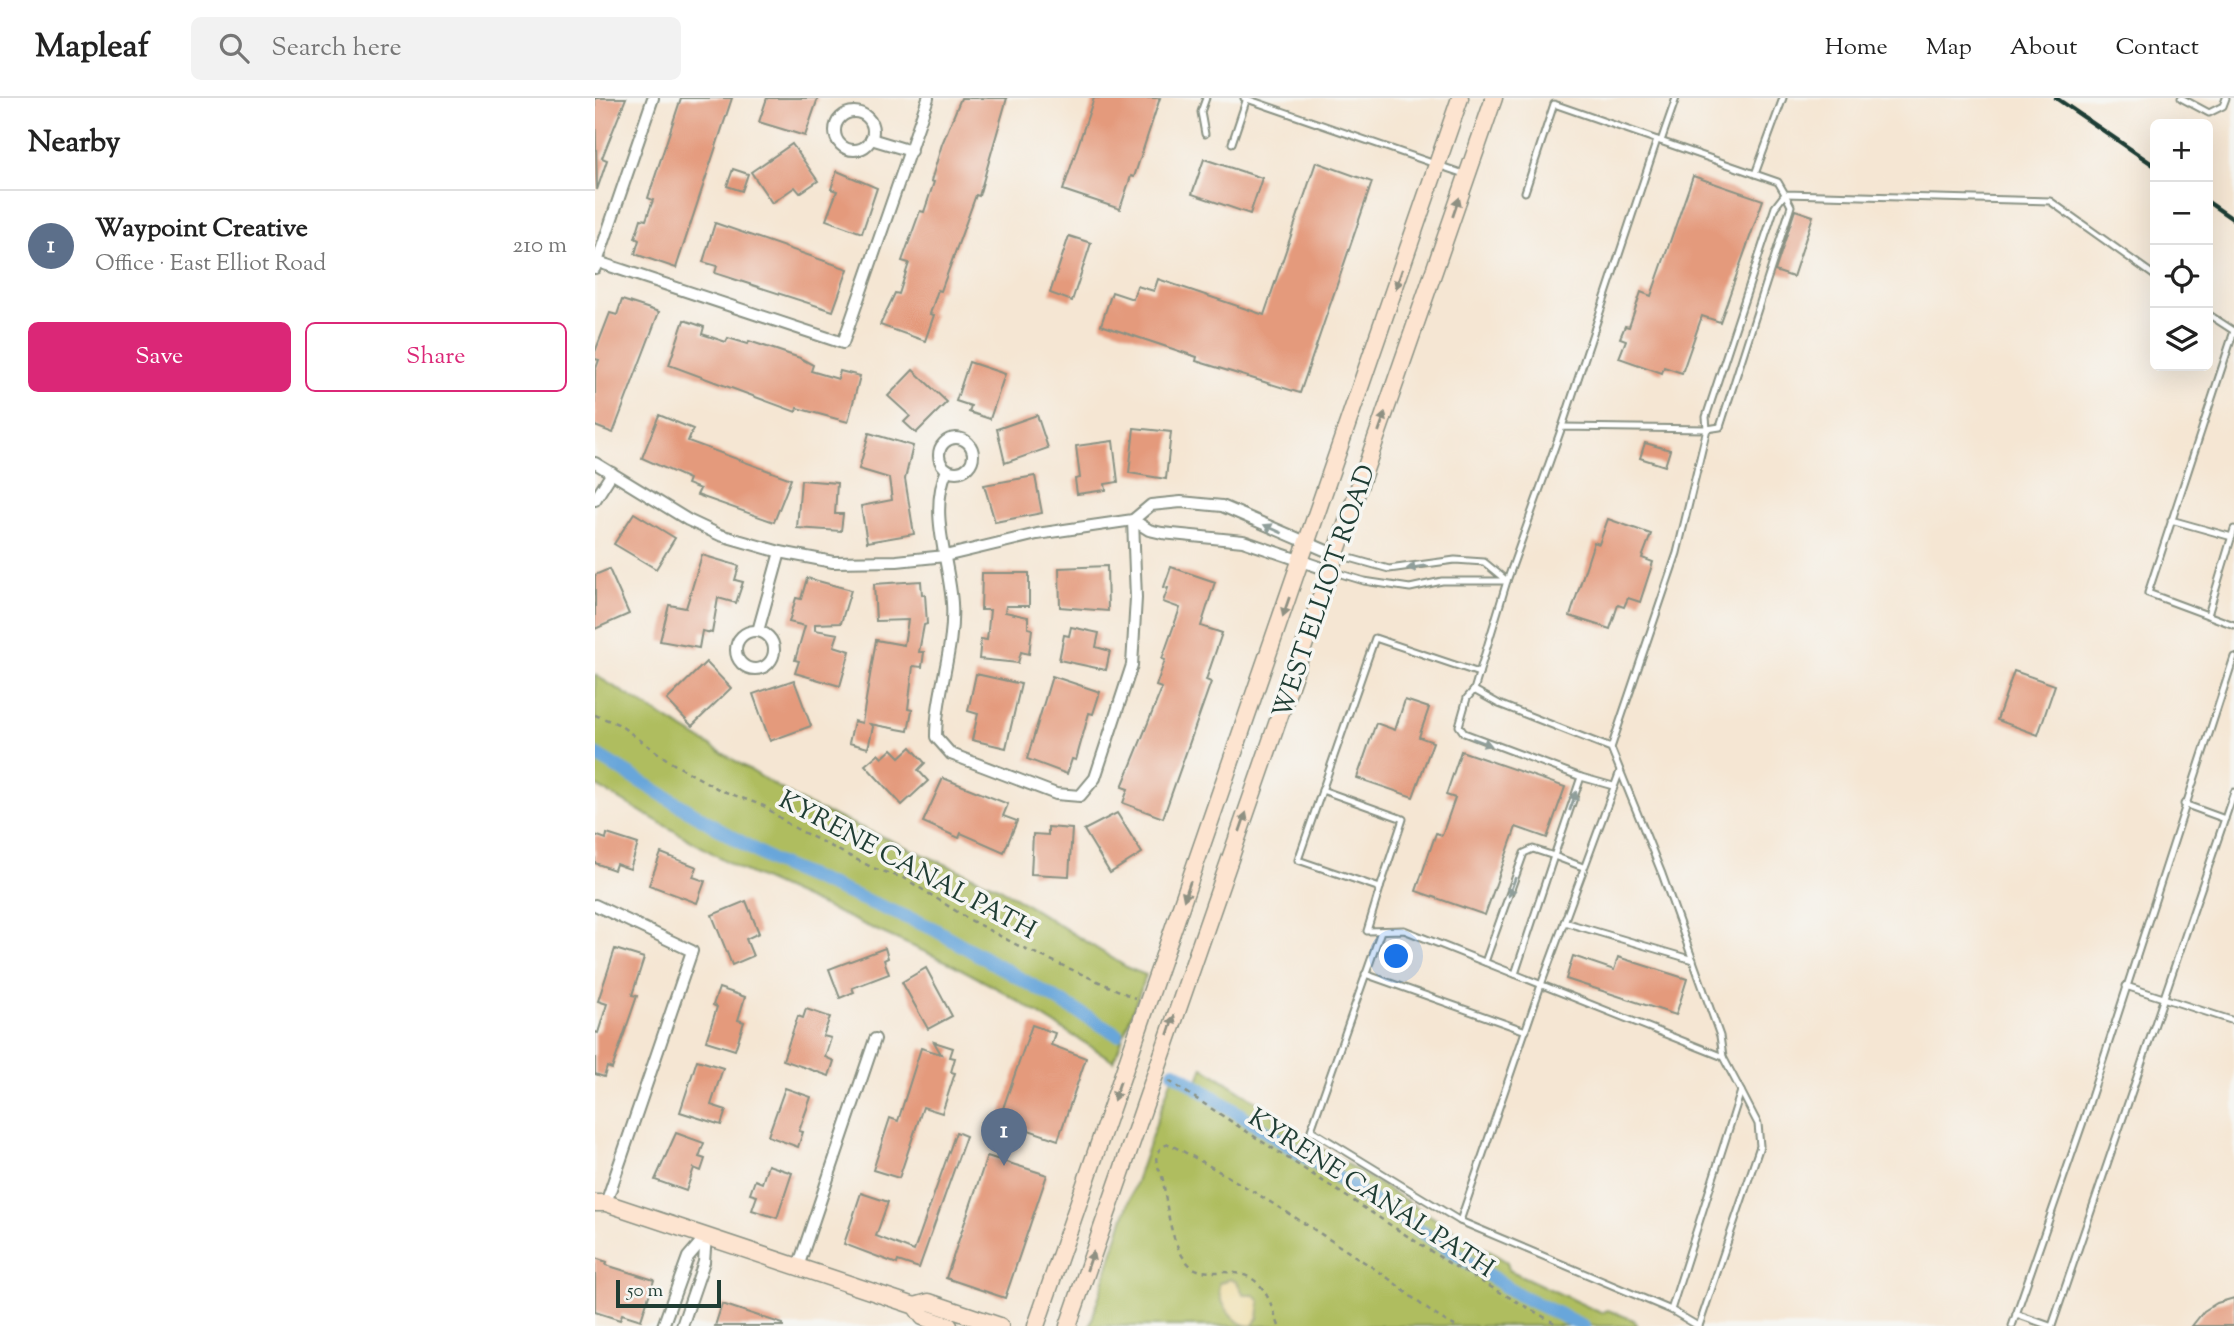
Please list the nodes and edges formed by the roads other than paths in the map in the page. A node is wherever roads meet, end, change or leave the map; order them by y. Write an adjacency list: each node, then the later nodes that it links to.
1 (653, 98): 22 (street)
2 (928, 98): 16 (street)
3 (1206, 98): 12 (lane)
4 (1246, 98): 15 (lane); 17 (lane)
5 (1460, 98): 17 (main road, WEST ELLIOT ROAD)
6 (1494, 98): 19 (main road, WEST ELLIOT ROAD)
7 (1676, 98): 14 (lane)
8 (1783, 98): 18 (lane)
9 (2181, 98): 10 (lane)
10 (2226, 98)
11 (1555, 101): 14 (lane); 20 (lane)
12 (1205, 134)
13 (871, 139): 16 (street)
14 (1659, 141): 18 (lane); 26 (lane)
15 (1231, 143)
16 (911, 151): 22 (street)
17 (1437, 165): 19 (lane); 36 (main road, WEST ELLIOT ROAD, one-way to 36)
18 (1755, 174): 21 (lane)
19 (1467, 175): 38 (main road, WEST ELLIOT ROAD, one-way to 19)
20 (1525, 192)
21 (1785, 194): 23 (lane); 27 (lane); 27 (lane)
22 (596, 264)
23 (2150, 272)
24 (2213, 316): 25 (lane)
25 (2234, 331): 33 (lane)
26 (1562, 427): 27 (lane); 42 (lane)
27 (1707, 429): 49 (lane)
28 (595, 463): 30 (street)
29 (947, 470): 39 (street)
30 (612, 473): 31 (street); 37 (street)
31 (595, 500)
32 (1133, 520): 36 (street, one-way to 32); 39 (street); 39 (street); 40 (street)
33 (2171, 520): 35 (lane); 43 (lane)
34 (2234, 529): 35 (lane)
35 (2232, 537): 43 (lane)
36 (1309, 543): 38 (street); 40 (main road, WEST ELLIOT ROAD)
37 (780, 552): 39 (street); 45 (street)
38 (1336, 555): 41 (main road, WEST ELLIOT ROAD); 42 (lane, one-way to 38)
39 (945, 556)
40 (1303, 560): 41 (street); 88 (main road, WEST ELLIOT ROAD, one-way to 88)
41 (1331, 571): 42 (lane); 89 (main road, WEST ELLIOT ROAD, one-way to 41)
42 (1507, 581): 47 (lane)
43 (2208, 615): 44 (lane)
44 (2234, 625)
45 (758, 631)
46 (2234, 657): 55 (lane)
47 (1479, 673): 48 (lane); 53 (lane)
48 (1474, 690): 49 (lane); 51 (lane, one-way to 51)
49 (1611, 748): 50 (lane)
50 (1620, 771): 52 (lane); 63 (lane)
51 (1581, 777): 52 (lane); 57 (lane, one-way to 51)
52 (1613, 786): 58 (lane)
53 (1322, 790): 59 (lane); 59 (lane)
54 (2234, 792): 56 (lane)
55 (2185, 804): 56 (lane); 68 (lane)
56 (2225, 819): 69 (lane)
57 (1553, 856): 58 (lane); 64 (lane, one-way to 64); 66 (lane)
58 (1583, 867): 61 (lane)
59 (1380, 888): 62 (lane)
60 (595, 905): 75 (street)
61 (1564, 922): 63 (lane); 67 (lane)
62 (1381, 931): 64 (lane); 65 (lane)
63 (1693, 960): 73 (lane)
64 (1485, 962): 66 (lane)
65 (1366, 974): 71 (lane); 76 (lane)
66 (1515, 974): 67 (lane)
67 (1541, 985): 71 (lane); 73 (lane)
68 (2126, 986): 69 (lane); 83 (lane)
69 (2163, 998): 70 (lane); 92 (lane)
70 (2234, 1021)
71 (1525, 1031): 76 (lane)
72 (875, 1039): 78 (street)
73 (1723, 1057): 74 (lane)
74 (1741, 1091): 81 (lane); 90 (lane)
75 (599, 1200): 77 (main road)
76 (1460, 1221): 81 (lane)
77 (706, 1236): 78 (main road); 79 (street); 82 (street)
78 (798, 1267): 80 (main road)
79 (670, 1306): 82 (street); 84 (street)
80 (915, 1306): 86 (main road); 87 (main road)
81 (1671, 1310): 90 (lane)
82 (687, 1311): 85 (street)
83 (2016, 1314): 91 (lane); 92 (lane)
84 (663, 1326)
85 (682, 1326)
86 (949, 1326)
87 (1000, 1326)
88 (1036, 1326)
89 (1068, 1326)
90 (1699, 1326)
91 (2012, 1326)
92 (2051, 1326)

